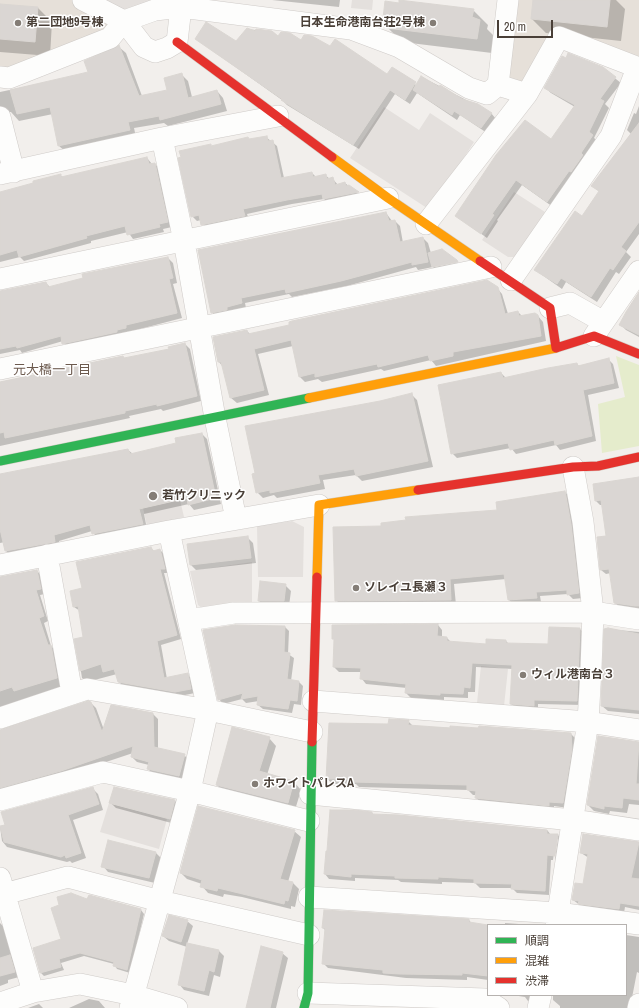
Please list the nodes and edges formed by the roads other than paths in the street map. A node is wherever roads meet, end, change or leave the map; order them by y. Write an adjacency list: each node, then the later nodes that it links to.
1 (83, 0): 4 (street)
2 (508, 0): 8 (street)
3 (181, 7): 4 (street); 5 (street); 8 (street)
4 (124, 21): 5 (street); 7 (street)
5 (177, 42): 10 (street)
6 (638, 68): 9 (street); 20 (street)
7 (0, 77)
8 (498, 85): 9 (street)
9 (528, 94): 15 (street)
10 (278, 116): 12 (street); 14 (street)
11 (0, 117): 13 (street)
12 (162, 138): 13 (street); 16 (street)
13 (7, 173)
14 (388, 198): 15 (street); 16 (street)
15 (426, 224): 17 (street)
16 (184, 241): 19 (street); 22 (street)
17 (491, 267): 20 (street); 22 (street)
18 (639, 271): 23 (street)
19 (0, 279)
20 (511, 280): 21 (street)
21 (550, 308): 23 (street); 24 (street)
22 (200, 328): 26 (street); 27 (street)
23 (598, 328): 24 (street); 25 (street)
24 (556, 348): 27 (street)
25 (639, 354)
26 (0, 369)
27 (215, 418): 29 (street); 32 (street)
28 (639, 456): 30 (street)
29 (0, 461)
30 (573, 467): 31 (street); 36 (street)
31 (319, 505): 32 (street); 37 (street)
32 (236, 519): 33 (street)
33 (168, 531): 34 (street); 39 (street)
34 (47, 555): 35 (street); 40 (street)
35 (0, 565)
36 (593, 612): 37 (street); 38 (street); 44 (street)
37 (317, 613): 39 (street); 41 (street)
38 (639, 619)
39 (189, 620): 42 (street)
40 (72, 693): 42 (street); 43 (street)
41 (313, 700): 44 (street); 46 (street)
42 (208, 710): 46 (street); 47 (street)
43 (0, 718)
44 (588, 722): 45 (street); 51 (street)
45 (639, 730)
46 (312, 732): 48 (street)
47 (190, 791): 49 (street); 50 (street); 55 (street)
48 (310, 794): 50 (street); 51 (street)
49 (0, 800)
50 (309, 820): 54 (street)
51 (573, 820): 52 (street); 56 (street)
52 (639, 830)
53 (1, 889): 55 (street); 60 (street)
54 (310, 897): 56 (street); 58 (street)
55 (160, 901): 58 (street); 62 (street)
56 (557, 919): 57 (street)
57 (639, 924)
58 (309, 935): 61 (street)
59 (541, 996): 66 (street)
60 (16, 1000): 62 (street)
61 (306, 1000): 65 (street)
62 (131, 1001): 64 (street)
63 (639, 1004): 67 (street)
64 (177, 1008)
65 (499, 1008)
66 (538, 1008)
67 (638, 1008)

